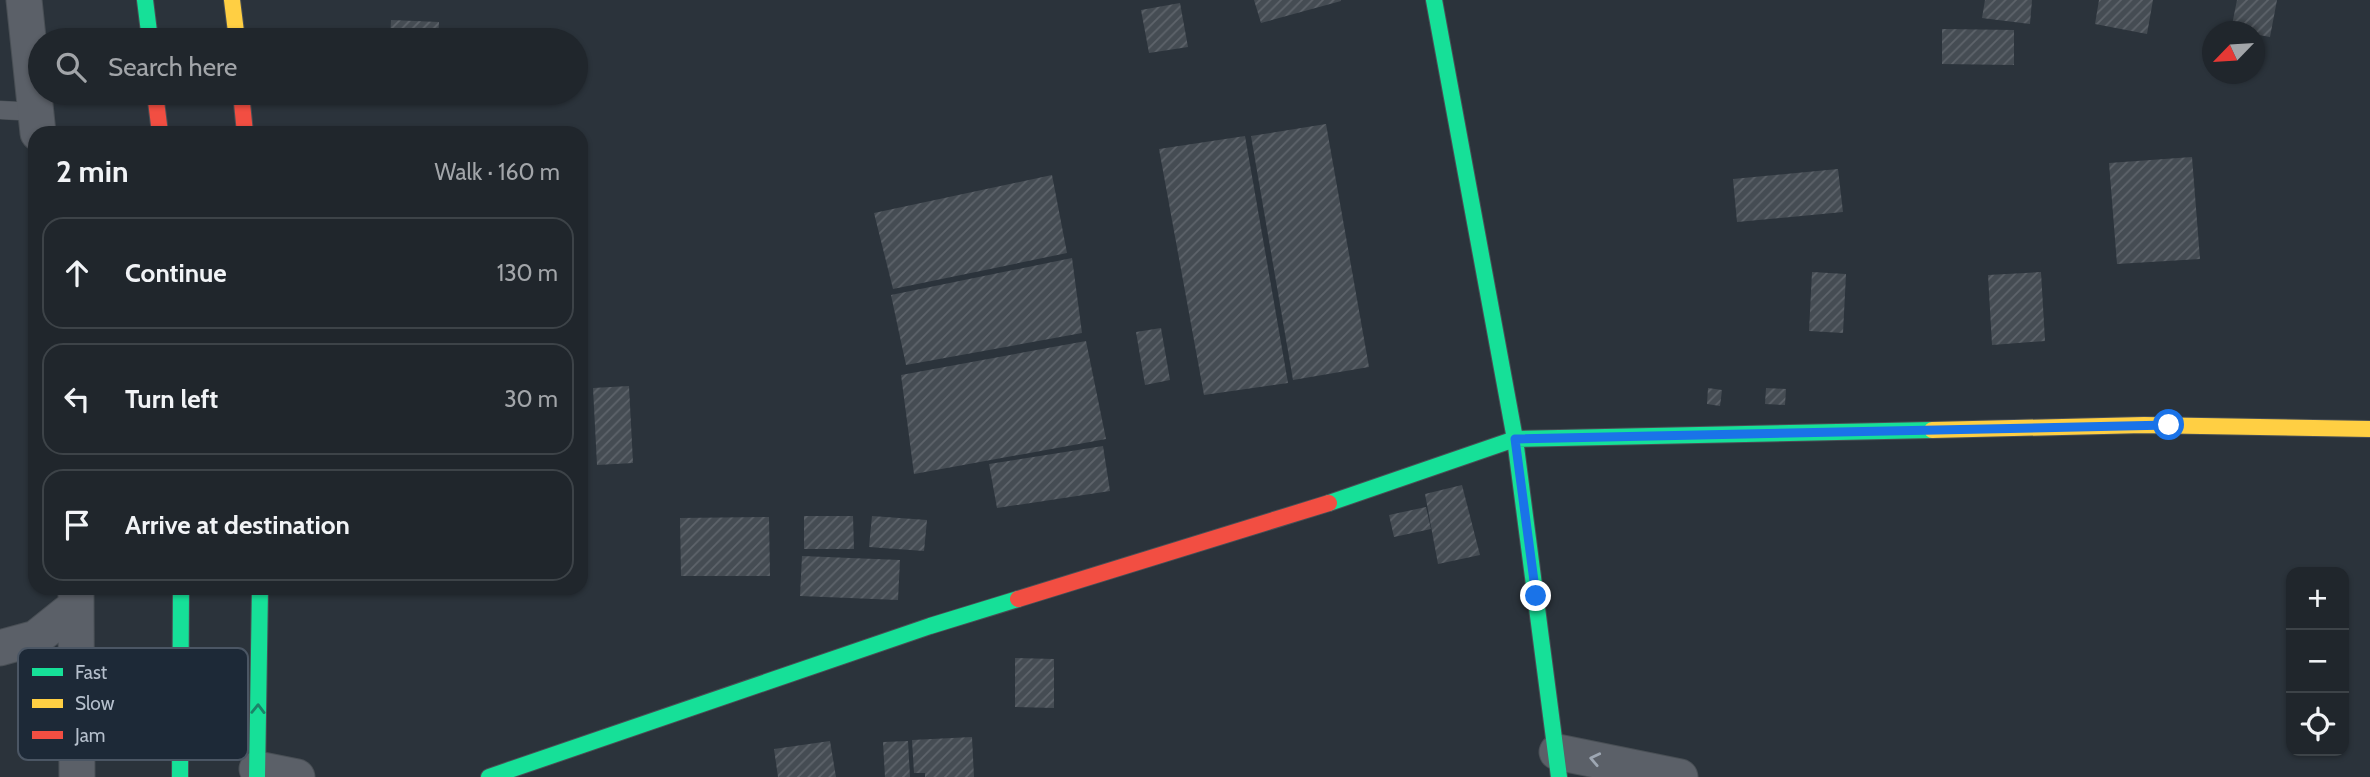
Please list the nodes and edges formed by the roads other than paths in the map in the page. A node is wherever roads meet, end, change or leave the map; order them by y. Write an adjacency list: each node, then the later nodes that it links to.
1 (24, 0): 7 (street)
2 (145, 0): 5 (main road)
3 (232, 0): 6 (main road)
4 (1434, 0): 15 (main road)
5 (148, 28)
6 (236, 28)
7 (28, 38)
8 (156, 105): 12 (main road)
9 (242, 105): 13 (main road)
10 (0, 110): 11 (lane)
11 (37, 122)
12 (159, 126)
13 (244, 126)
14 (2370, 429): 15 (main road)
15 (1515, 439): 22 (main road); 25 (main road)
16 (181, 595): 20 (main road)
17 (260, 595): 23 (main road, one-way to 17)
18 (76, 597): 19 (street); 21 (street)
19 (76, 648)
20 (181, 648)
21 (0, 649)
22 (1558, 764): 26 (street, one-way to 22)
23 (257, 773): 24 (street)
24 (297, 777)
25 (489, 777)
26 (1680, 777)

